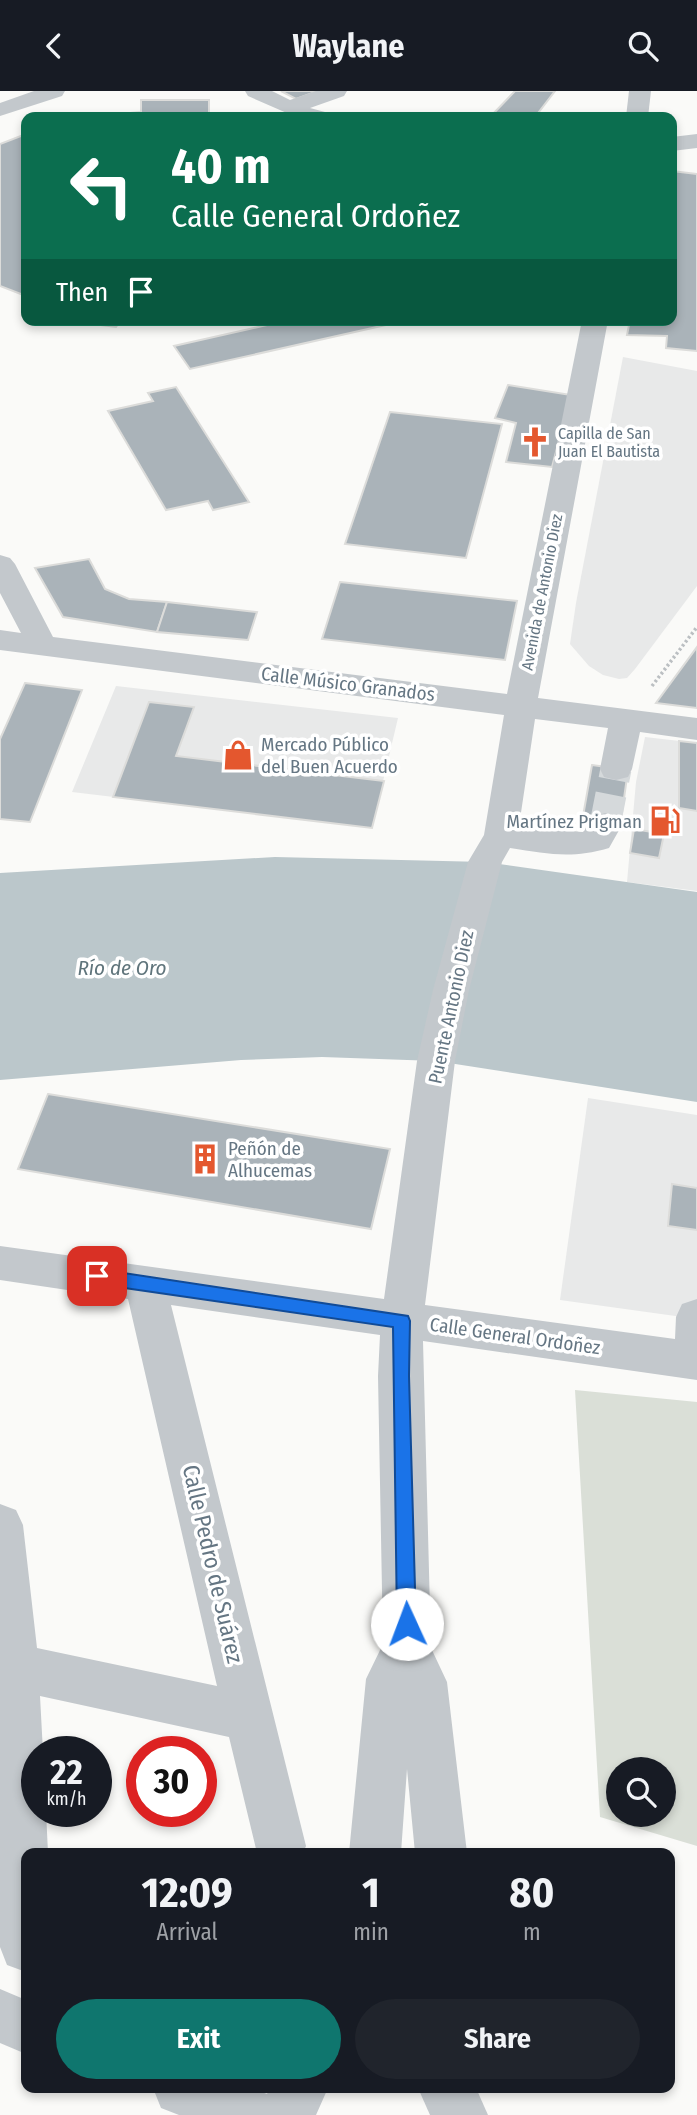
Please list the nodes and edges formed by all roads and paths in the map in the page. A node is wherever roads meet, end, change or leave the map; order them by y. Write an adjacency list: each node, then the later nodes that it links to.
1 (54, 91): 6 (street)
2 (256, 91): 5 (street)
3 (336, 91): 5 (street)
4 (640, 91): 8 (street)
5 (289, 108): 7 (street)
6 (0, 110)
7 (301, 112)
8 (638, 112)
9 (680, 147): 10 (street)
10 (697, 156)
11 (594, 326): 16 (street, Avenida de Antonio Diez)
12 (0, 564): 15 (street)
13 (697, 627): 17 (path)
14 (0, 640): 15 (street, Calle Músico Granados)
15 (42, 645): 16 (street, Calle Músico Granados)
16 (520, 707): 17 (street, Calle Músico Granados); 21 (street, Avenida de Antonio Diez)
17 (626, 720): 18 (street, Calle Músico Granados); 19 (street)
18 (697, 729)
19 (616, 768)
20 (605, 825): 21 (street)
21 (493, 848): 25 (street, Puente Antonio Diez)
22 (0, 1263): 23 (street, Calle General Ordoñez)
23 (145, 1283): 25 (street, Calle General Ordoñez); 30 (street, Calle Pedro de Suárez)
24 (697, 1317): 26 (street)
25 (401, 1321): 26 (street, Calle General Ordoñez); 28 (street, Puente Antonio Diez)
26 (696, 1361)
27 (0, 1525): 29 (street)
28 (407, 1652): 32 (street); 33 (street)
29 (8, 1666): 30 (street); 34 (street)
30 (249, 1717): 31 (street, Calle Pedro de Suárez)
31 (280, 1846)
32 (375, 1848)
33 (441, 1848)
34 (21, 1868)
35 (0, 2016): 36 (street)
36 (21, 2025)
37 (194, 2093): 40 (street)
38 (297, 2093): 41 (street)
39 (449, 2093): 42 (street)
40 (250, 2115)
41 (286, 2115)
42 (460, 2115)

